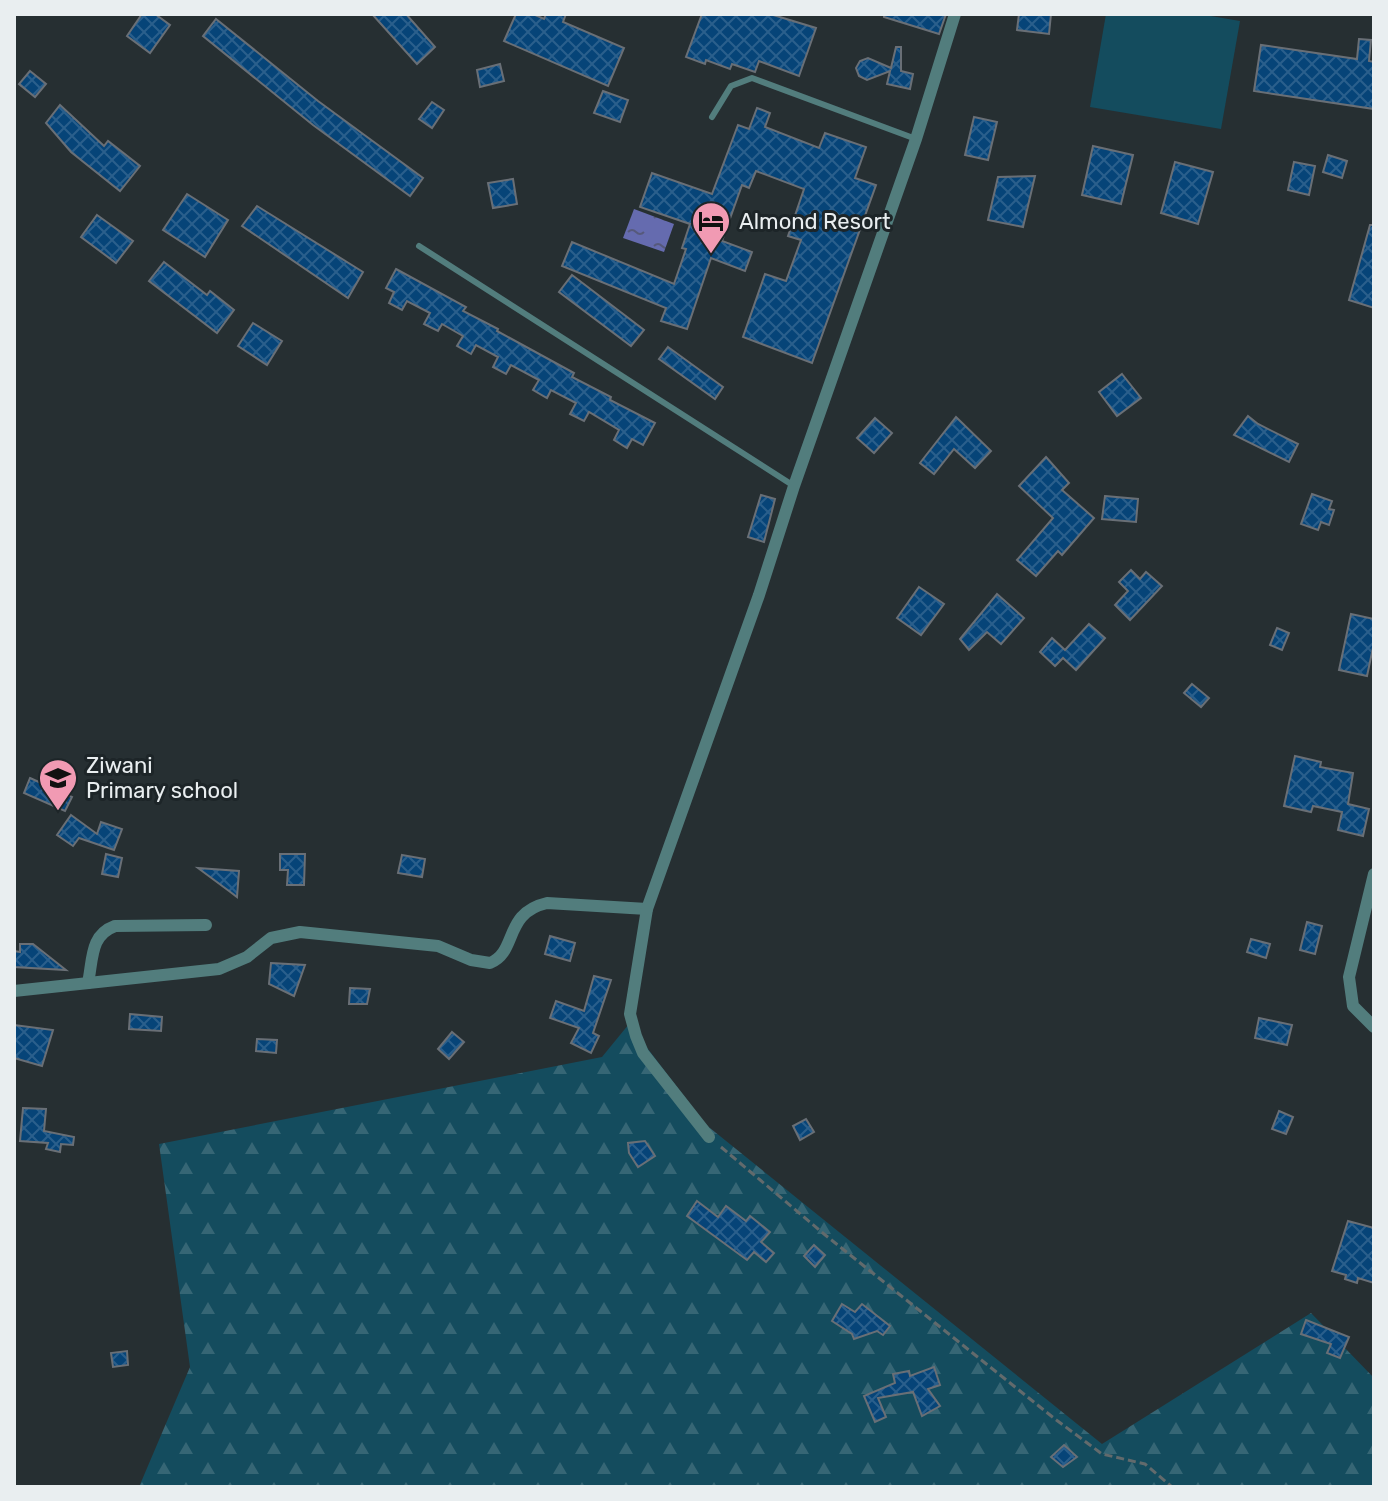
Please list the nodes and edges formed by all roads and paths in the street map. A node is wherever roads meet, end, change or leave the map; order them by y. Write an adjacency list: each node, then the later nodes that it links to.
1 (955, 14): 3 (street)
2 (712, 117): 3 (lane)
3 (916, 139): 5 (street)
4 (419, 246): 5 (lane)
5 (794, 486): 7 (street)
6 (1374, 874): 11 (street)
7 (647, 909): 9 (street); 12 (street)
8 (206, 925): 9 (street)
9 (88, 983): 10 (street)
10 (14, 991)
11 (1374, 1027)
12 (709, 1137): 13 (path)
13 (1172, 1487)

